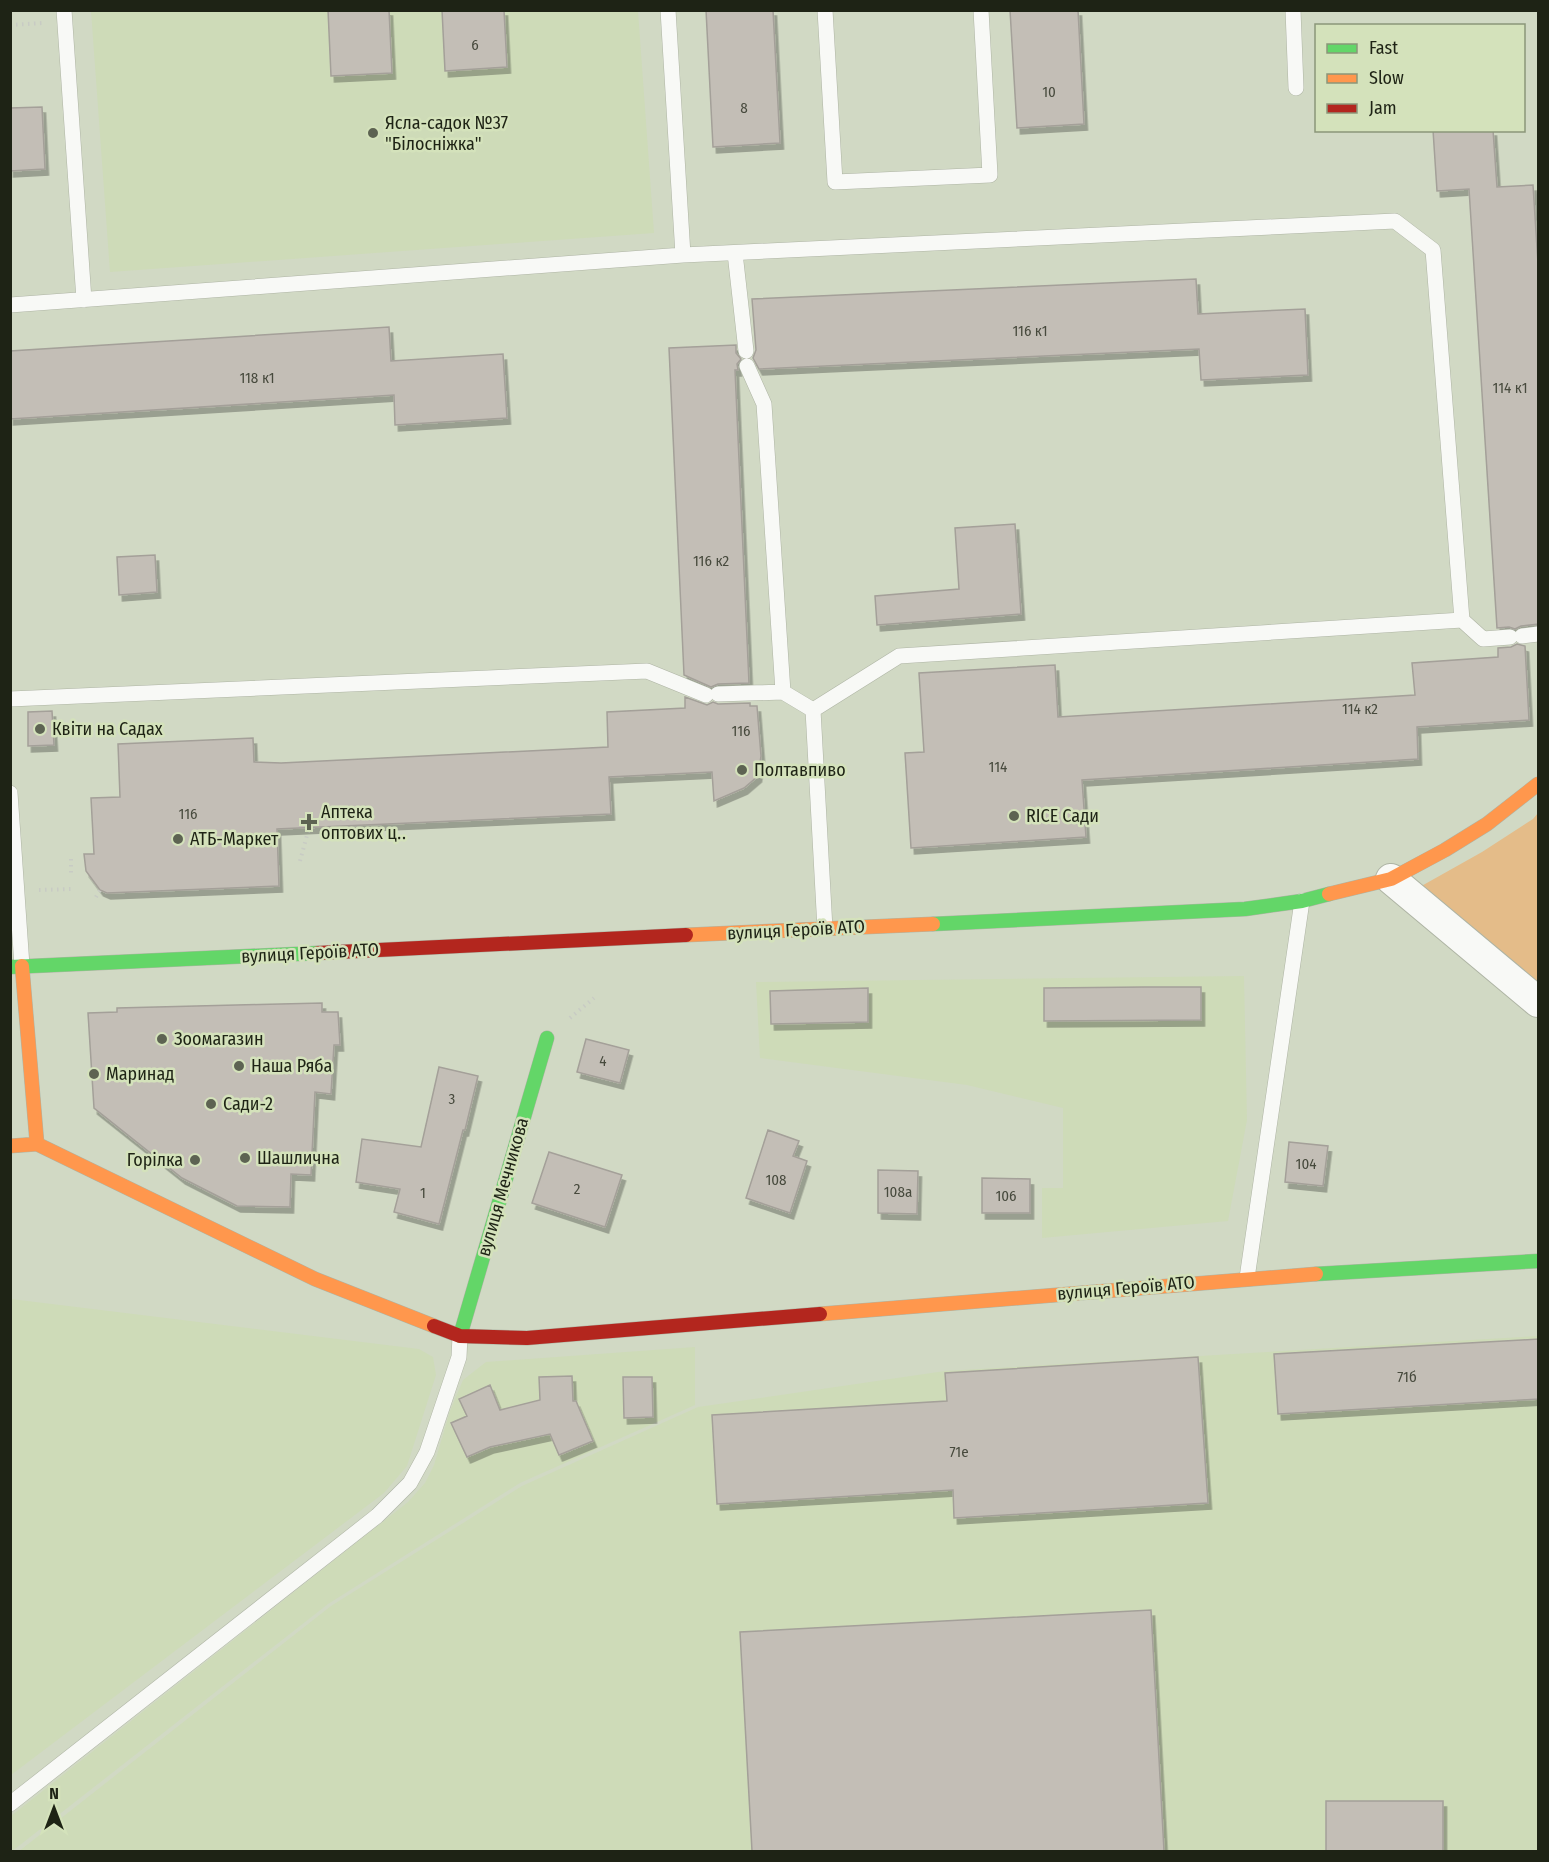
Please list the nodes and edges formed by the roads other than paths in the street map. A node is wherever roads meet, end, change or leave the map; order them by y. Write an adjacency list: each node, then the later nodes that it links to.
1 (668, 10): 8 (lane)
2 (825, 10): 3 (lane)
3 (981, 10)
4 (1293, 10): 6 (lane)
5 (64, 16): 9 (lane)
6 (1296, 88)
7 (735, 253): 8 (lane); 11 (lane); 13 (lane)
8 (683, 255): 9 (lane)
9 (84, 300): 10 (lane)
10 (10, 305)
11 (1462, 620): 12 (lane); 15 (lane)
12 (1539, 634)
13 (783, 692): 14 (lane); 15 (lane)
14 (10, 699)
15 (813, 710): 20 (lane)
16 (1539, 784): 18 (street, вулиця Героїв АТО)
17 (10, 793): 21 (lane)
18 (1391, 879): 19 (street, вулиця Героїв АТО); 22 (street)
19 (1302, 901): 20 (street, вулиця Героїв АТО); 27 (lane)
20 (825, 929): 21 (street, вулиця Героїв АТО)
21 (16, 966): 24 (street)
22 (1539, 1002)
23 (547, 1038): 28 (street, вулиця Мечникова)
24 (37, 1144): 25 (street); 28 (street, вулиця Героїв АТО)
25 (10, 1146)
26 (1539, 1261): 27 (street, вулиця Героїв АТО)
27 (1247, 1278): 28 (street, вулиця Героїв АТО)
28 (460, 1336): 29 (lane)
29 (10, 1804)

